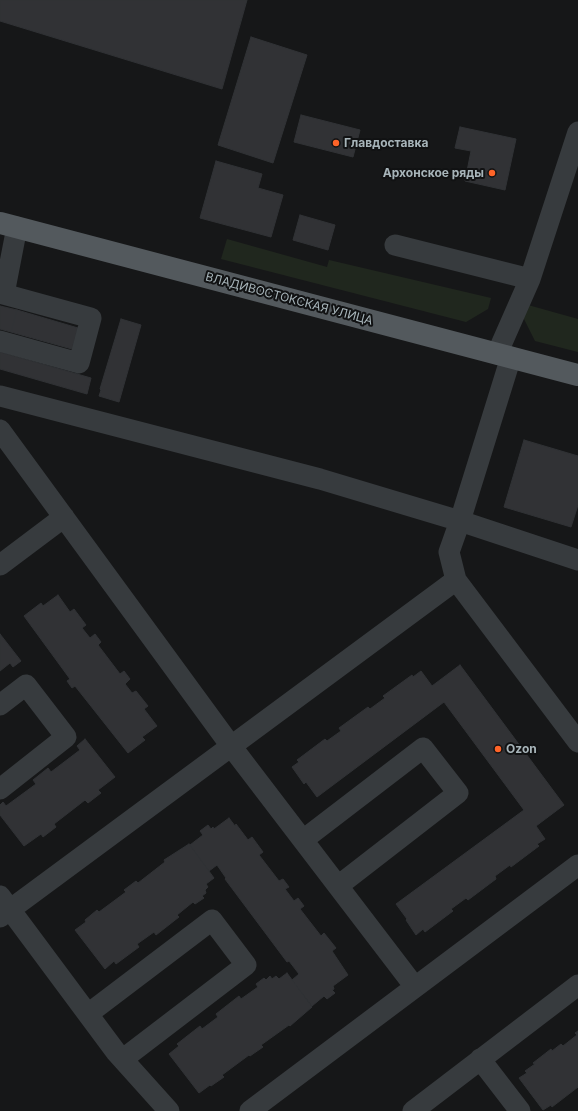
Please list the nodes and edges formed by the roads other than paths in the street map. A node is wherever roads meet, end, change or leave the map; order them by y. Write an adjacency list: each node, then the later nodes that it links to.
1 (578, 132): 4 (street)
2 (8, 225): 5 (street); 7 (main road, ВЛАДИВОСТОКСКАЯ УЛИЦА)
3 (395, 244): 4 (street)
4 (530, 279): 7 (street)
5 (2, 293): 6 (street)
6 (0, 341)
7 (504, 356): 8 (main road, ВЛАДИВОСТОКСКАЯ УЛИЦА); 12 (street)
8 (578, 375)
9 (0, 396): 12 (street)
10 (0, 430): 11 (street)
11 (64, 517): 14 (street); 18 (street)
12 (460, 521): 13 (street); 15 (street)
13 (578, 560)
14 (0, 565)
15 (456, 580): 17 (street); 18 (street)
16 (0, 705): 19 (street)
17 (578, 742)
18 (231, 746): 20 (street); 23 (street)
19 (0, 789)
20 (303, 840): 22 (street); 22 (street)
21 (578, 865): 25 (street)
22 (338, 886): 25 (street)
23 (3, 907): 26 (street)
24 (578, 984): 28 (street)
25 (415, 987): 30 (street)
26 (88, 1014): 27 (street); 27 (street)
27 (123, 1059): 29 (street)
28 (480, 1059): 31 (street); 32 (street)
29 (169, 1111)
30 (250, 1111)
31 (413, 1111)
32 (520, 1111)

